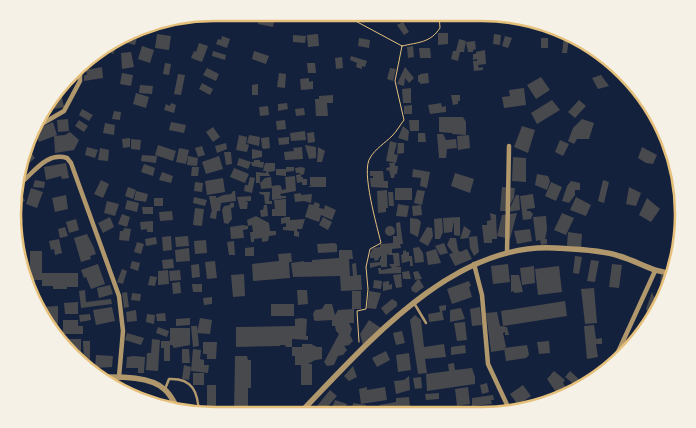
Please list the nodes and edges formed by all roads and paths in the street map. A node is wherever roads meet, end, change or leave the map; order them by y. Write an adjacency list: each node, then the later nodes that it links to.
1 (355, 21): 3 (path)
2 (440, 21): 3 (path)
3 (402, 46): 15 (path)
4 (80, 76): 5 (street)
5 (44, 123)
6 (509, 146): 8 (street)
7 (24, 180): 17 (street)
8 (507, 252): 9 (street); 10 (street)
9 (474, 264): 12 (street); 20 (street)
10 (655, 271): 11 (street); 14 (street)
11 (666, 272)
12 (413, 303): 13 (lane); 15 (street)
13 (426, 323)
14 (620, 348)
15 (359, 353): 22 (street)
16 (111, 377): 17 (street)
17 (119, 377): 18 (street)
18 (165, 389): 19 (street); 21 (lane)
19 (174, 402)
20 (507, 405)
21 (198, 406)
22 (306, 407)

